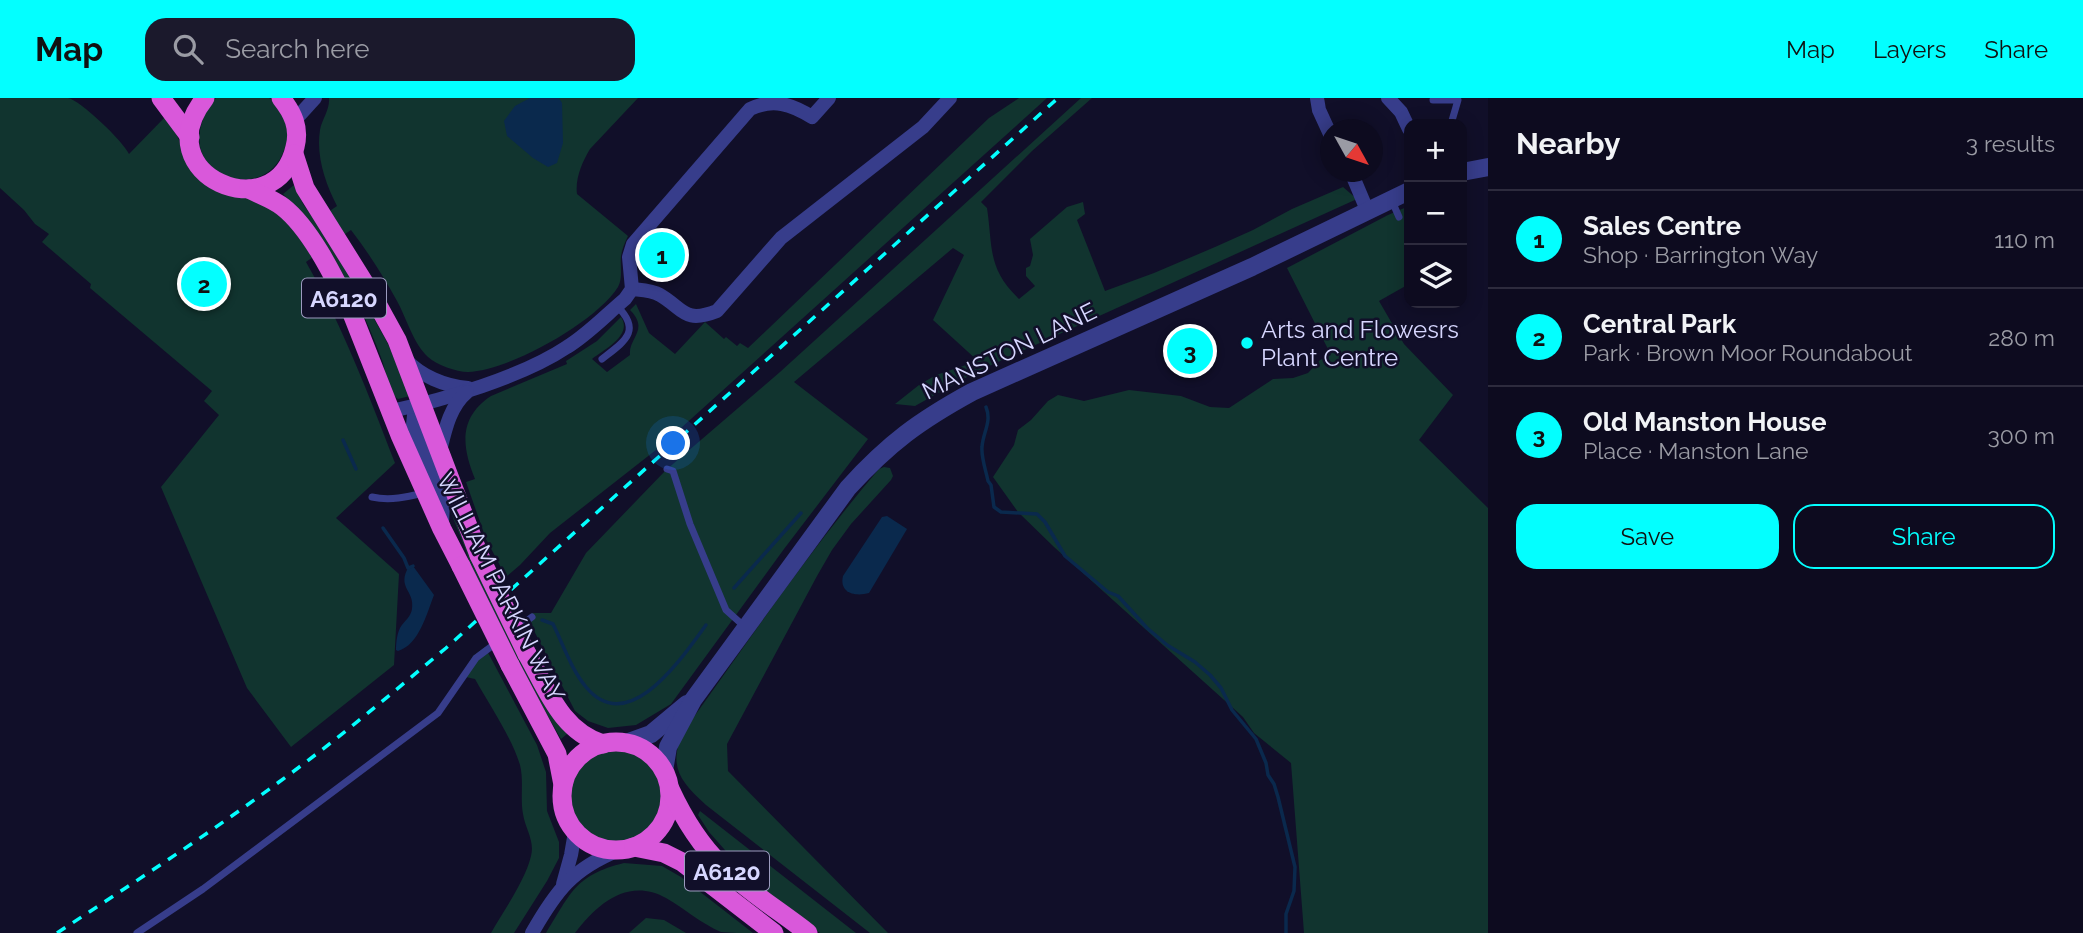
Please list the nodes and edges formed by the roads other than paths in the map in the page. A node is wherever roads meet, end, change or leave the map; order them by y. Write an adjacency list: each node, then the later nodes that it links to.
1 (161, 98): 15 (highway)
2 (205, 98): 15 (highway)
3 (281, 98): 14 (highway)
4 (315, 98): 14 (street)
5 (829, 98): 9 (street)
6 (950, 98): 25 (street)
7 (1317, 98): 11 (street)
8 (1388, 98): 12 (street)
9 (763, 100): 25 (street)
10 (1433, 100): 13 (lane)
11 (1324, 119)
12 (1404, 119)
13 (1452, 119)
14 (295, 120): 16 (highway, WILLIAM PARKIN WAY)
15 (190, 137): 20 (highway, WILLIAM PARKIN WAY)
16 (294, 154): 20 (highway); 27 (highway, WILLIAM PARKIN WAY / A6120)
17 (1488, 167): 18 (street)
18 (1467, 171)
19 (1355, 182): 23 (street)
20 (249, 189): 31 (highway, WILLIAM PARKIN WAY / A6120)
21 (1404, 193): 22 (street, MANSTON LANE)
22 (1391, 199): 23 (street, MANSTON LANE); 24 (lane)
23 (1367, 210): 38 (street, MANSTON LANE)
24 (1399, 217)
25 (632, 289): 26 (street)
26 (617, 306): 28 (lane); 29 (street)
27 (404, 358): 29 (street); 30 (highway, WILLIAM PARKIN WAY / A6120)
28 (602, 359)
29 (471, 389): 30 (street); 32 (street, WILLIAM PARKIN WAY)
30 (419, 405): 31 (street); 32 (highway, WILLIAM PARKIN WAY / A6120); 36 (street)
31 (391, 411): 34 (highway, WILLIAM PARKIN WAY / A6120)
32 (440, 452): 41 (highway, WILLIAM PARKIN WAY / A6120, bridge)
33 (667, 469): 38 (lane)
34 (425, 492): 35 (lane); 36 (highway, WILLIAM PARKIN WAY / A6120)
35 (372, 497)
36 (442, 529): 43 (highway, WILLIAM PARKIN WAY / A6120, bridge)
37 (531, 617): 47 (lane)
38 (746, 628): 39 (street, MANSTON LANE)
39 (693, 700): 40 (street, MANSTON LANE); 42 (street, MANSTON LANE)
40 (626, 743): 41 (highway); 42 (highway)
41 (603, 744): 43 (highway)
42 (666, 780): 45 (highway); 50 (highway, A6120)
43 (563, 785): 44 (highway)
44 (575, 832): 45 (highway); 46 (street)
45 (626, 849): 46 (street); 49 (highway, A6120)
46 (563, 884): 48 (street)
47 (137, 933)
48 (532, 933)
49 (774, 933)
50 (808, 933)

